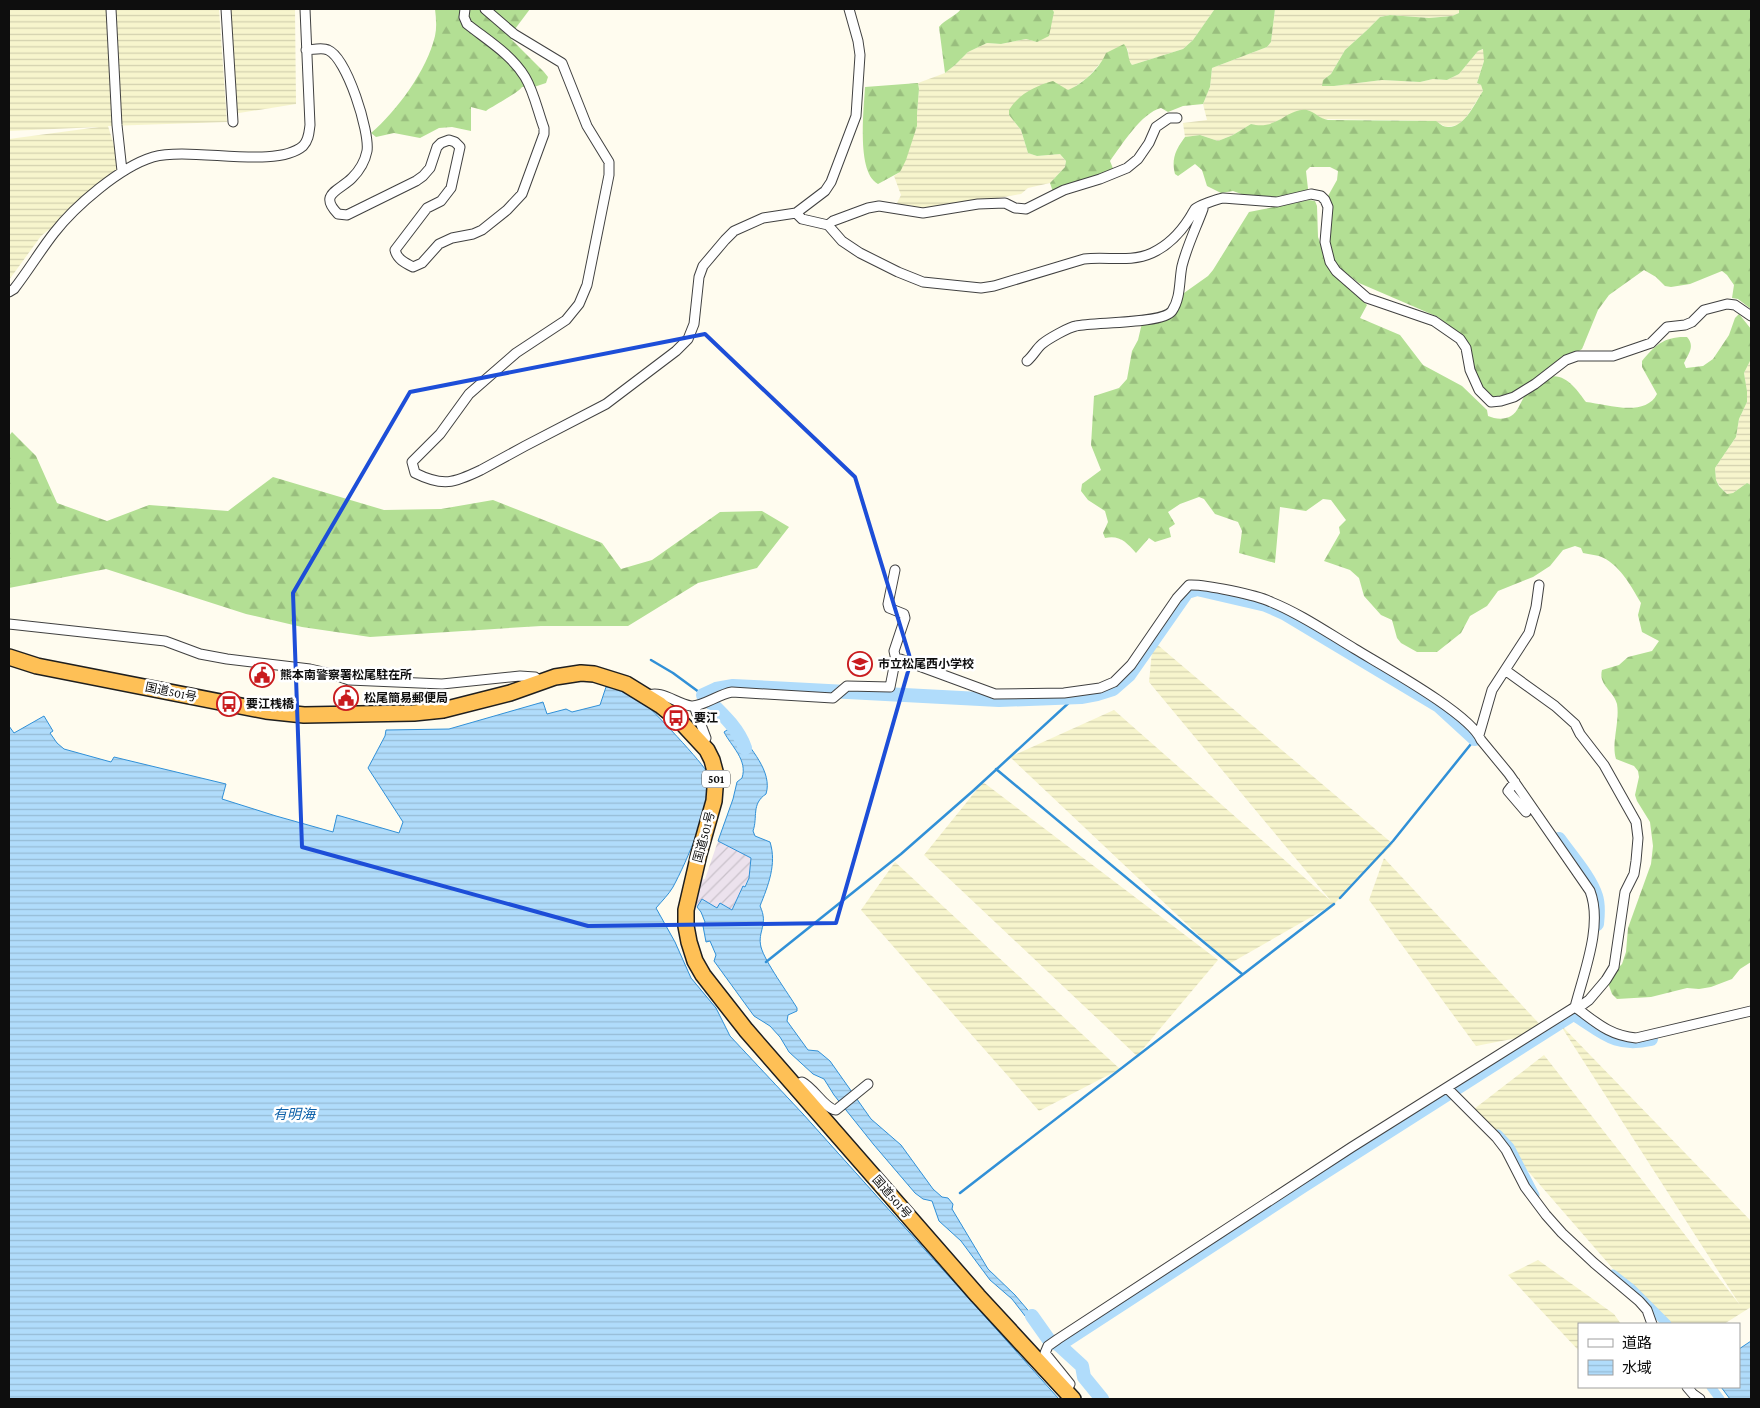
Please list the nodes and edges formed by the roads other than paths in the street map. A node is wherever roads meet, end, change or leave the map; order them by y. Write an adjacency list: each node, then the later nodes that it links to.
1 (110, 9): 10 (street)
2 (226, 9): 9 (street)
3 (305, 9): 7 (street)
4 (465, 9): 7 (street)
5 (485, 9): 12 (street)
6 (848, 9): 12 (street)
7 (306, 50): 10 (street)
8 (1177, 118): 13 (street)
9 (233, 122)
10 (122, 171): 14 (street)
11 (1201, 207): 13 (street); 15 (street); 16 (street)
12 (796, 213): 13 (street)
13 (828, 225)
14 (9, 292)
15 (1751, 316)
16 (1028, 361)
17 (895, 570): 21 (street)
18 (1540, 585): 22 (street)
19 (9, 624): 23 (street)
20 (9, 657): 23 (highway, 国道501号 / 501)
21 (896, 660): 25 (street); 26 (street)
22 (1505, 670): 26 (street); 30 (street)
23 (540, 681): 24 (highway, 国道501号 / 501)
24 (646, 696): 25 (street); 27 (highway, 国道501号 / 501)
25 (697, 705): 27 (street)
26 (1479, 735): 28 (street)
27 (703, 744): 33 (highway, 国道501号 / 501)
28 (1515, 782): 29 (street); 30 (street)
29 (1526, 812)
30 (1576, 1007): 31 (street); 34 (street)
31 (1751, 1011)
32 (868, 1084): 33 (street)
33 (794, 1085): 37 (highway, 国道501号 / 501)
34 (1449, 1090): 35 (street); 37 (street)
35 (1652, 1323)
36 (1688, 1388): 38 (street)
37 (1070, 1396)
38 (1700, 1399)

